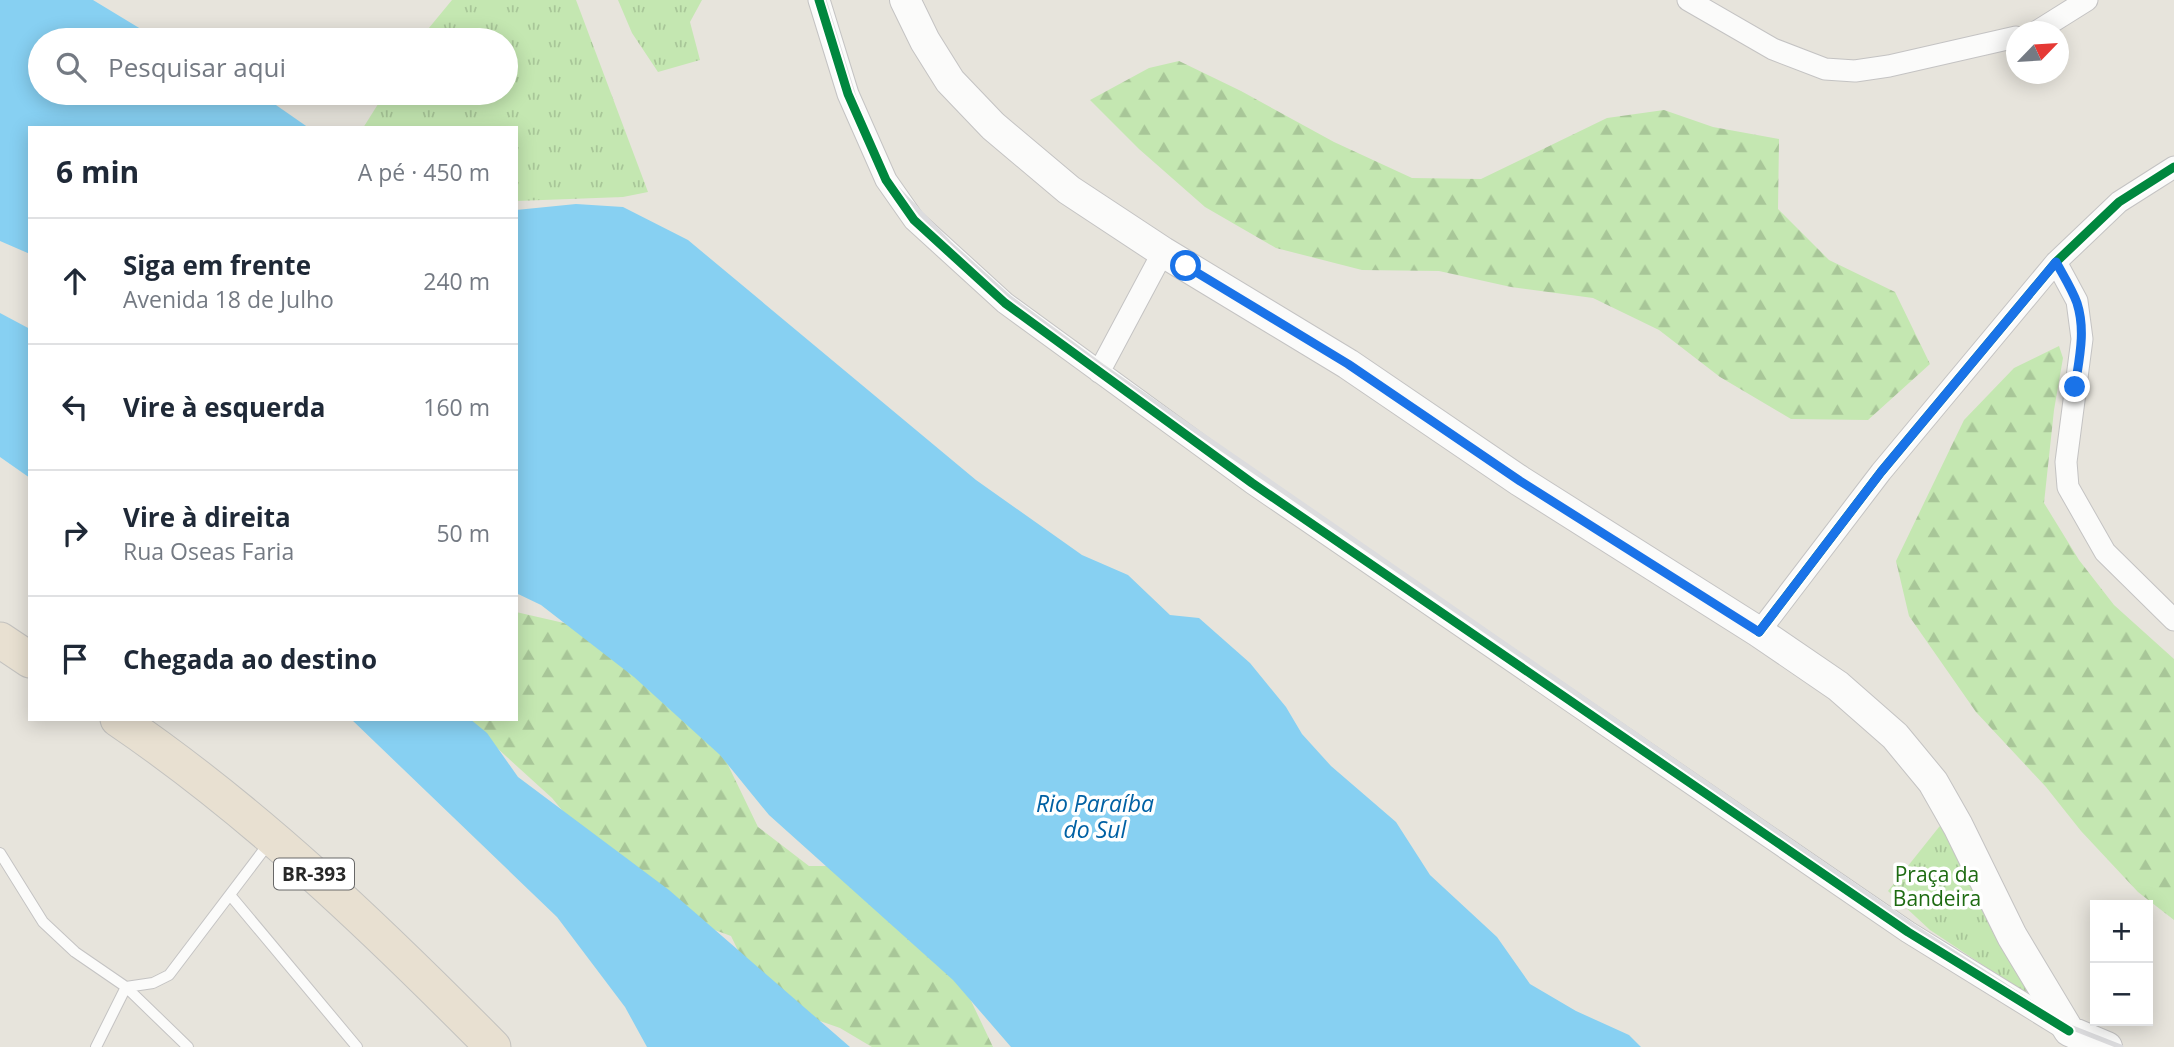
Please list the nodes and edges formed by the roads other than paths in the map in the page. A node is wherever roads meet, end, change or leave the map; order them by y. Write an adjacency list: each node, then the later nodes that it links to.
1 (819, 0): 10 (street)
2 (905, 0): 8 (main road)
3 (1688, 0): 6 (street)
4 (2087, 0): 5 (street)
5 (2054, 21)
6 (2006, 39)
7 (2174, 167): 9 (street)
8 (1163, 252): 10 (street); 12 (main road)
9 (2056, 262): 11 (street); 12 (street)
10 (1099, 372): 20 (street)
11 (2174, 620)
12 (1759, 632): 20 (main road)
13 (0, 640): 14 (highway)
14 (28, 659)
15 (121, 721): 16 (highway, BR-393)
16 (273, 837): 18 (lane); 24 (highway, BR-393)
17 (0, 853): 19 (lane)
18 (230, 895): 19 (lane); 23 (lane)
19 (126, 987): 21 (lane); 22 (lane)
20 (2069, 1031): 25 (main road)
21 (96, 1047)
22 (188, 1047)
23 (357, 1047)
24 (493, 1047)
25 (2106, 1047)

